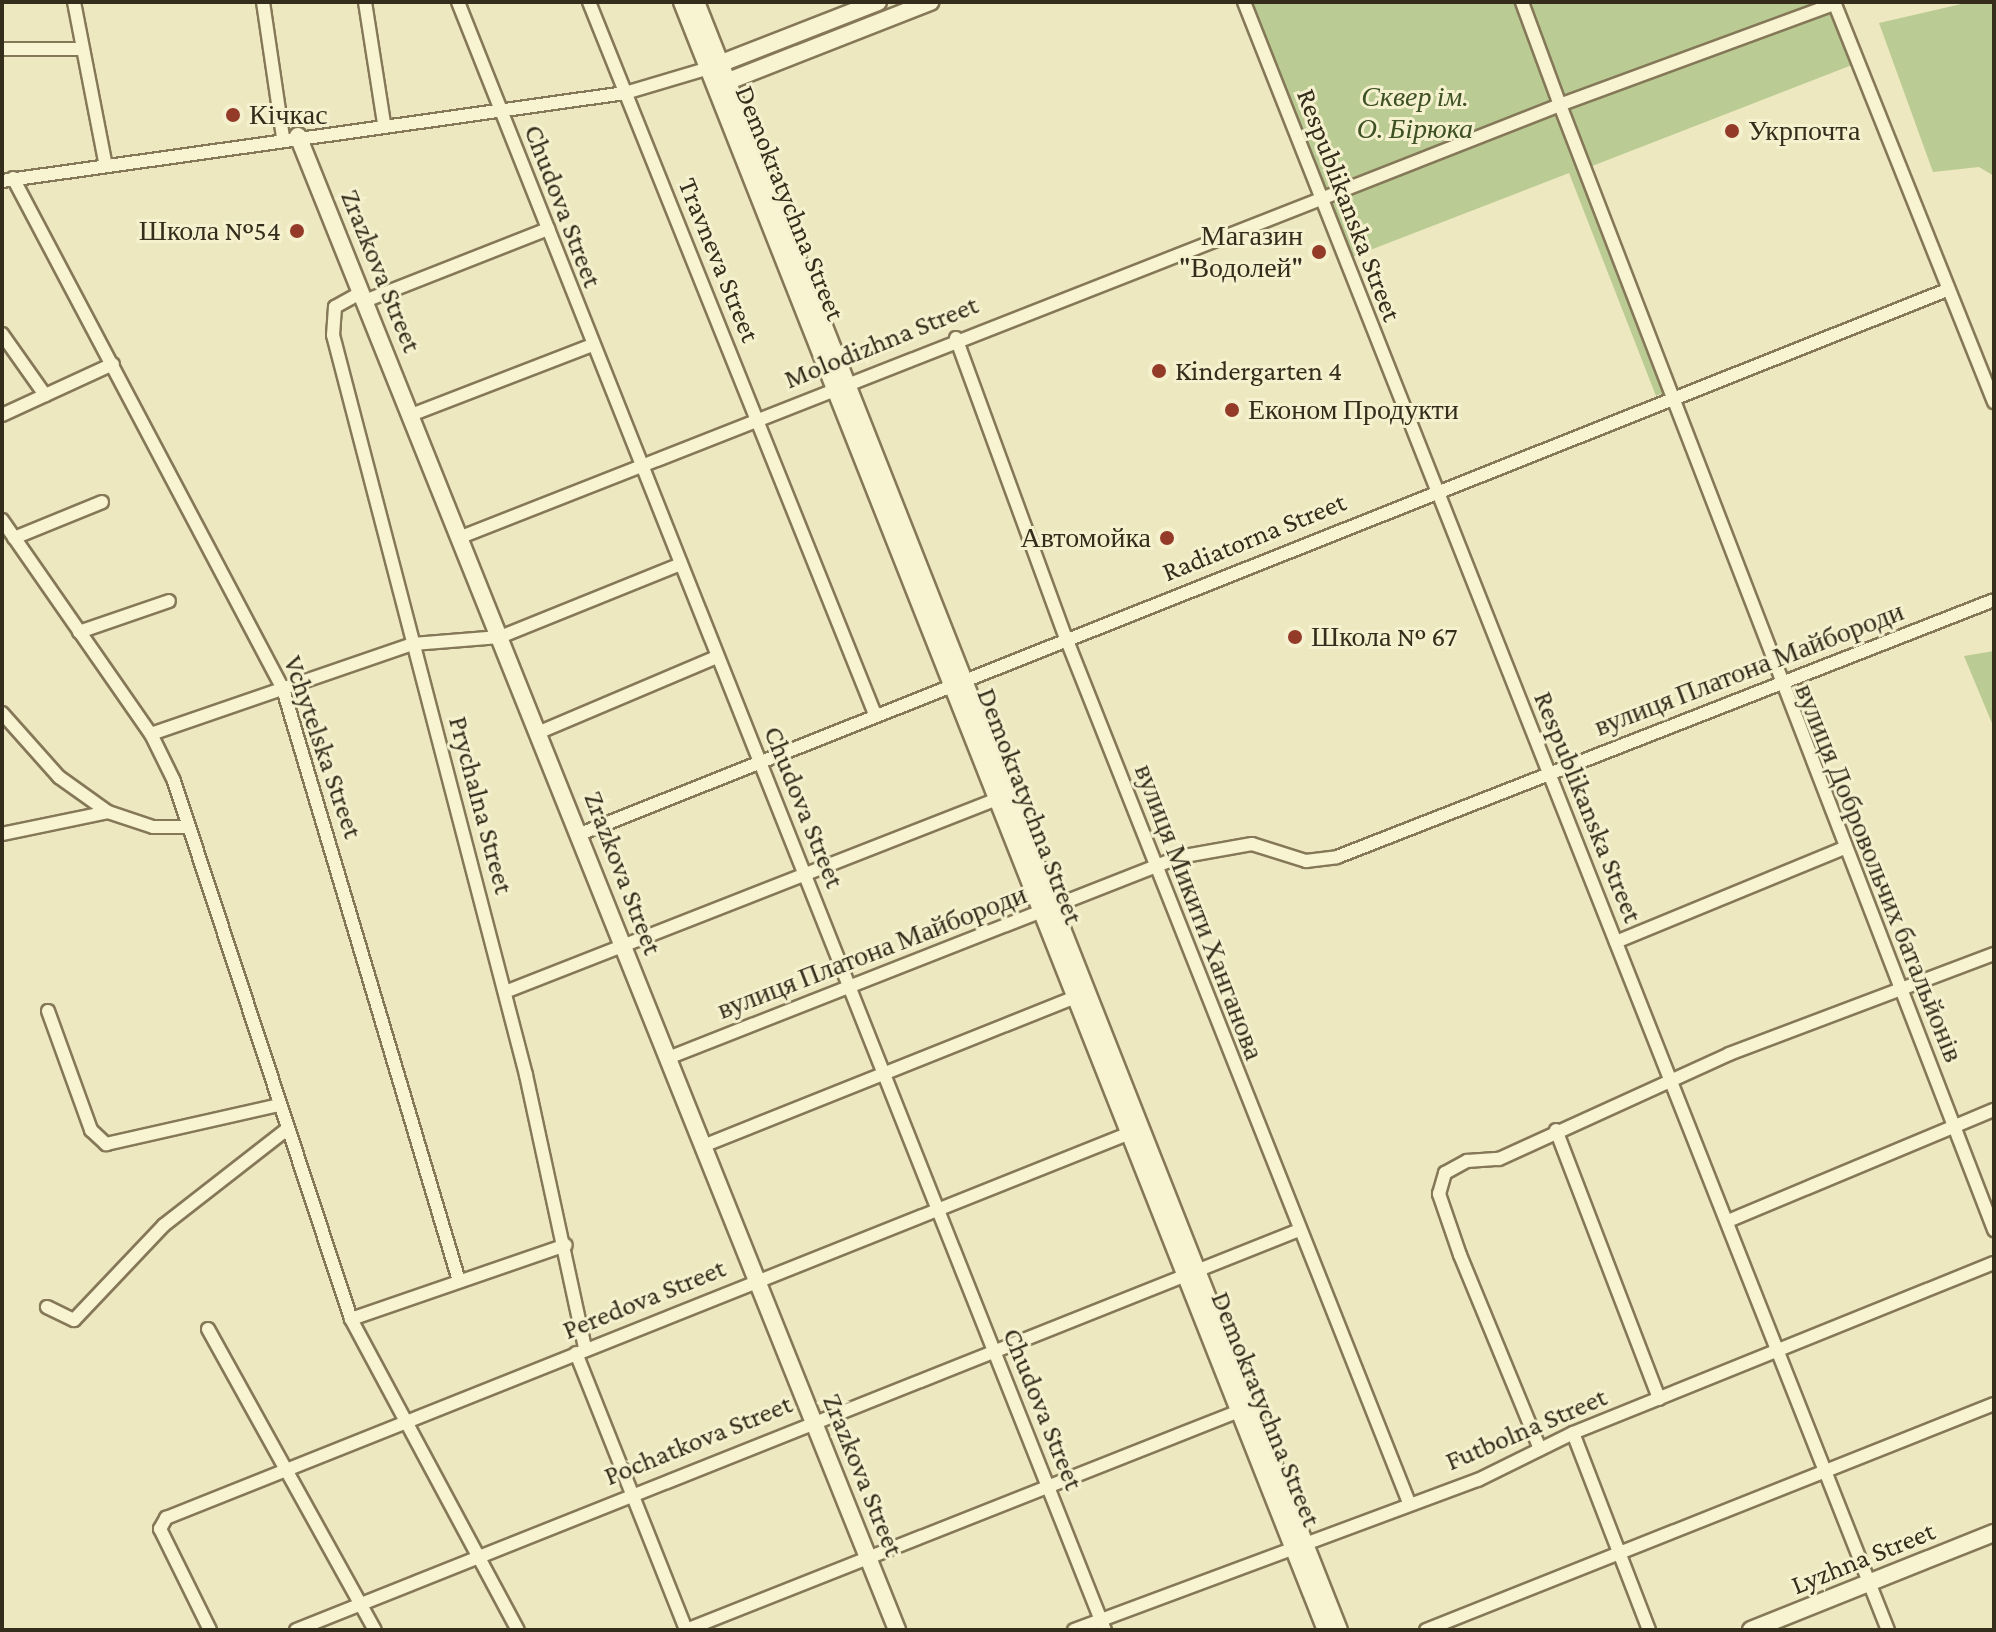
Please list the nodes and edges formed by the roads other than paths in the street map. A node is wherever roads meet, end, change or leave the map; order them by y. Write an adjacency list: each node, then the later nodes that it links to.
1 (74, 2): 14 (street)
2 (263, 2): 22 (street, Zrazkova Street)
3 (365, 2): 21 (street)
4 (458, 2): 20 (street, Chudova Street)
5 (589, 2): 18 (street, Travneva Street)
6 (682, 2): 15 (street, Demokratychna Street)
7 (696, 2): 15 (street, Demokratychna Street)
8 (878, 2): 15 (street)
9 (930, 2): 17 (street)
10 (1244, 2): 25 (street, Respublikanska Street)
11 (1522, 2): 19 (street, вулиця Добровольчих батальйонів)
12 (1834, 3): 19 (street, Molodizhna Street); 27 (street)
13 (2, 49): 14 (street)
14 (82, 49): 23 (street)
15 (715, 66): 16 (street); 17 (street, Demokratychna Street)
16 (691, 79): 17 (street); 18 (street)
17 (722, 84): 33 (street, Demokratychna Street)
18 (625, 93): 20 (street); 39 (street, Travneva Street)
19 (1560, 105): 25 (street, Molodizhna Street); 35 (street, вулиця Добровольчих батальйонів)
20 (498, 107): 21 (street); 26 (street, Chudova Street)
21 (384, 123): 22 (street)
22 (290, 137): 23 (street); 28 (street, Zrazkova Street)
23 (105, 162): 24 (street)
24 (8, 180): 32 (street, Vchytelska Street)
25 (1320, 194): 30 (street, Molodizhna Street); 41 (street, Respublikanska Street)
26 (548, 229): 28 (street, Prychalna Street); 31 (street, Chudova Street)
27 (1947, 290): 35 (street, Radiatorna Street); 36 (street)
28 (364, 297): 38 (street, Zrazkova Street); 52 (street, Prychalna Street)
29 (2, 334): 34 (street)
30 (956, 338): 33 (street, Molodizhna Street); 51 (street, вулиця Микити Ханганова)
31 (592, 345): 38 (street); 40 (street, Chudova Street)
32 (113, 364): 34 (street); 56 (street, Vchytelska Street)
33 (841, 383): 39 (street, Molodizhna Street); 54 (street, Demokratychna Street)
34 (45, 395): 37 (street)
35 (1668, 400): 41 (street, Radiatorna Street); 55 (street, вулиця Добровольчих батальйонів)
36 (1994, 402)
37 (2, 415)
38 (411, 415): 44 (street, Zrazkova Street)
39 (757, 418): 40 (street, Molodizhna Street); 58 (street, Travneva Street)
40 (640, 462): 44 (street, Molodizhna Street); 46 (street, Chudova Street)
41 (1436, 492): 51 (street, Radiatorna Street); 62 (street, Respublikanska Street)
42 (102, 502): 45 (street)
43 (2, 521): 45 (street)
44 (461, 537): 50 (street, Zrazkova Street)
45 (14, 538): 49 (street)
46 (681, 564): 50 (street); 53 (street, Chudova Street)
47 (1994, 600): 55 (street, вулиця Платона Майбороди)
48 (169, 601): 49 (street)
49 (79, 632): 60 (street)
50 (500, 637): 52 (street); 59 (street, Zrazkova Street)
51 (1066, 638): 54 (street, Radiatorna Street); 69 (street, вулиця Микити Ханганова)
52 (413, 644): 56 (street); 77 (street, Prychalna Street)
53 (717, 657): 59 (street); 61 (street, Chudova Street)
54 (960, 680): 58 (street, Radiatorna Street); 63 (street, Demokratychna Street)
55 (1778, 683): 62 (street, вулиця Платона Майбороди); 68 (street, вулиця Добровольчих батальйонів)
56 (283, 689): 60 (street); 98 (street, Vchytelska Street)
57 (2, 713): 64 (street)
58 (875, 714): 61 (street, Radiatorna Street)
59 (540, 732): 67 (street, Zrazkova Street)
60 (151, 734): 65 (street)
61 (760, 762): 67 (street, Radiatorna Street); 70 (street, Chudova Street)
62 (1548, 774): 69 (street, вулиця Платона Майбороди); 72 (street, Respublikanska Street)
63 (1005, 796): 70 (street); 71 (street, Demokratychna Street)
64 (108, 812): 65 (street); 66 (street)
65 (185, 827): 83 (street)
66 (2, 834)
67 (580, 834): 73 (street, Zrazkova Street)
68 (1844, 848): 72 (street); 76 (street, вулиця Добровольчих батальйонів)
69 (1155, 866): 71 (street, вулиця Платона Майбороди); 92 (street, вулиця Микити Ханганова)
70 (806, 875): 73 (street); 75 (street, Chudova Street)
71 (1049, 908): 75 (street, вулиця Платона Майбороди); 78 (street, Demokratychna Street)
72 (1616, 942): 82 (street, Respublikanska Street)
73 (624, 948): 77 (street); 80 (street, Zrazkova Street)
74 (1994, 954): 76 (street)
75 (851, 986): 80 (street, вулиця Платона Майбороди); 81 (street, Chudova Street)
76 (1901, 990): 82 (street); 85 (street, вулиця Добровольчих батальйонів)
77 (505, 992): 94 (street, Prychalna Street)
78 (1082, 994): 81 (street); 88 (street, Demokratychna Street)
79 (48, 1011): 83 (street)
80 (668, 1058): 89 (street, Zrazkova Street)
81 (883, 1072): 89 (street); 90 (street, Chudova Street)
82 (1673, 1082): 87 (street); 91 (street, Respublikanska Street)
83 (279, 1105): 86 (street)
84 (1994, 1110): 85 (street)
85 (1954, 1126): 91 (street); 93 (street, вулиця Добровольчих батальйонів)
86 (286, 1130): 99 (street); 100 (street)
87 (1556, 1130): 105 (street); 111 (street)
88 (1136, 1131): 90 (street, Peredova Street); 96 (street, Demokratychna Street)
89 (703, 1146): 97 (street, Zrazkova Street)
90 (936, 1208): 97 (street, Peredova Street); 102 (street, Chudova Street)
91 (1728, 1221): 104 (street, Respublikanska Street)
92 (1299, 1230): 96 (street, Pochatkova Street); 116 (street, вулиця Микити Ханганова)
93 (1994, 1230)
94 (566, 1245): 98 (street); 103 (street, Prychalna Street)
95 (1994, 1263): 104 (street, Futbolna Street)
96 (1191, 1274): 102 (street, Pochatkova Street); 107 (street, Demokratychna Street); 118 (street, Demokratychna Street)
97 (755, 1278): 103 (street, Peredova Street); 108 (street, Zrazkova Street)
98 (459, 1281): 100 (street)
99 (47, 1307)
100 (351, 1319): 109 (street)
101 (208, 1329): 112 (street)
102 (993, 1349): 108 (street, Pochatkova Street); 114 (street, Chudova Street)
103 (581, 1351): 109 (street, Peredova Street); 115 (street, Prychalna Street)
104 (1778, 1354): 105 (street, Futbolna Street); 113 (street, Respublikanska Street)
105 (1659, 1399): 110 (street, Futbolna Street)
106 (1994, 1404): 113 (street)
107 (1239, 1411): 114 (street); 118 (street, Demokratychna Street)
108 (813, 1419): 115 (street, Pochatkova Street); 121 (street, Zrazkova Street)
109 (409, 1420): 112 (street, Peredova Street); 119 (street)
110 (1573, 1433): 111 (street, Futbolna Street); 120 (street)
111 (1540, 1449): 116 (street, Futbolna Street)
112 (285, 1469): 123 (street); 125 (street, Peredova Street)
113 (1825, 1472): 120 (street); 122 (street, Respublikanska Street)
114 (1049, 1485): 121 (street); 124 (street, Chudova Street)
115 (632, 1493): 119 (street, Pochatkova Street); 129 (street, Prychalna Street)
116 (1408, 1500): 118 (street, Futbolna Street)
117 (1994, 1533): 122 (street, Lyzhna Street)
118 (1299, 1545): 124 (street, Futbolna Street); 132 (street, Demokratychna Street); 133 (street, Demokratychna Street)
119 (479, 1555): 123 (street, Pochatkova Street); 128 (street)
120 (1619, 1556): 134 (street); 135 (street)
121 (867, 1557): 129 (street); 130 (street, Zrazkova Street)
122 (1869, 1584): 136 (street, Lyzhna Street); 137 (street, Respublikanska Street)
123 (358, 1604): 126 (street, Pochatkova Street); 127 (street)
124 (1103, 1625): 131 (street, Futbolna Street)
125 (210, 1630)
126 (296, 1630)
127 (375, 1630)
128 (518, 1630)
129 (686, 1630)
130 (897, 1630)
131 (1074, 1630)
132 (1326, 1630)
133 (1339, 1630)
134 (1426, 1630)
135 (1649, 1630)
136 (1751, 1630)
137 (1888, 1630)

